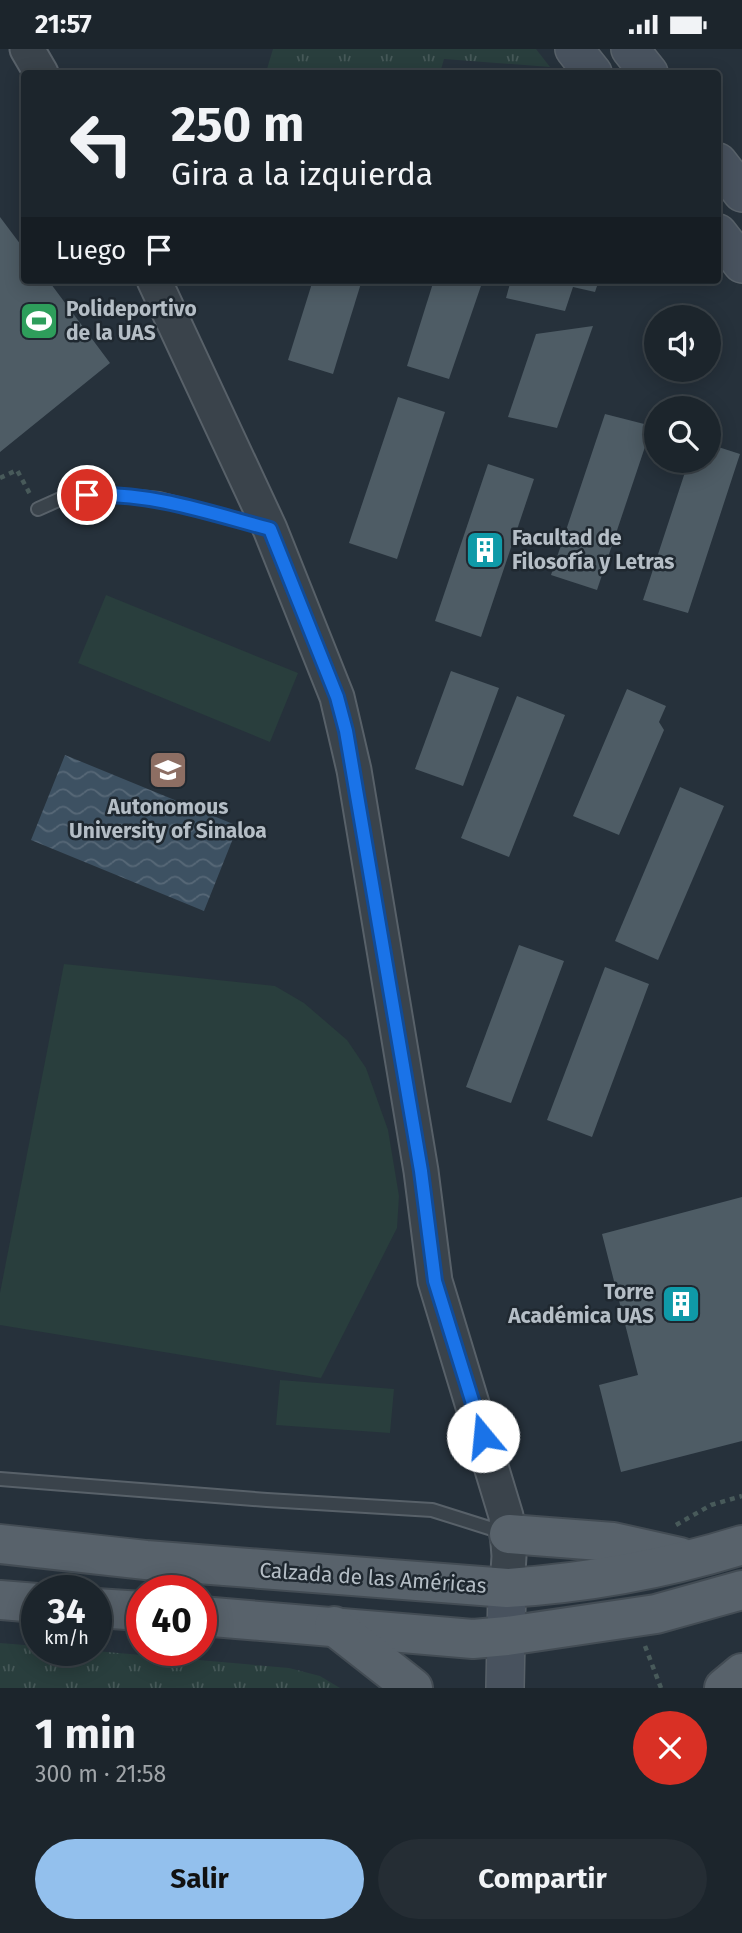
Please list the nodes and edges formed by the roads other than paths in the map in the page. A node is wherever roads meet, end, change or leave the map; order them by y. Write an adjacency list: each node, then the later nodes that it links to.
1 (27, 49): 4 (street)
2 (575, 49): 5 (main road)
3 (630, 49): 6 (main road)
4 (39, 70)
5 (591, 70)
6 (647, 70)
7 (721, 166): 8 (main road)
8 (742, 193)
9 (721, 237): 10 (main road)
10 (742, 264)
11 (157, 284): 13 (street)
12 (38, 509): 13 (lane)
13 (270, 529): 15 (street)
14 (0, 1479): 15 (lane)
15 (509, 1534): 18 (main road); 19 (street)
16 (0, 1544): 19 (main road, Calzada de las Américas)
17 (742, 1545): 18 (main road, Calzada de las Américas)
18 (689, 1559): 19 (main road, Calzada de las Américas)
19 (507, 1588): 25 (main road)
20 (742, 1590): 25 (main road)
21 (0, 1600): 22 (main road)
22 (21, 1602)
23 (217, 1617): 24 (main road)
24 (334, 1626): 25 (main road); 27 (main road)
25 (507, 1636): 28 (main road)
26 (742, 1673): 29 (main road)
27 (413, 1688)
28 (505, 1688)
29 (724, 1688)

